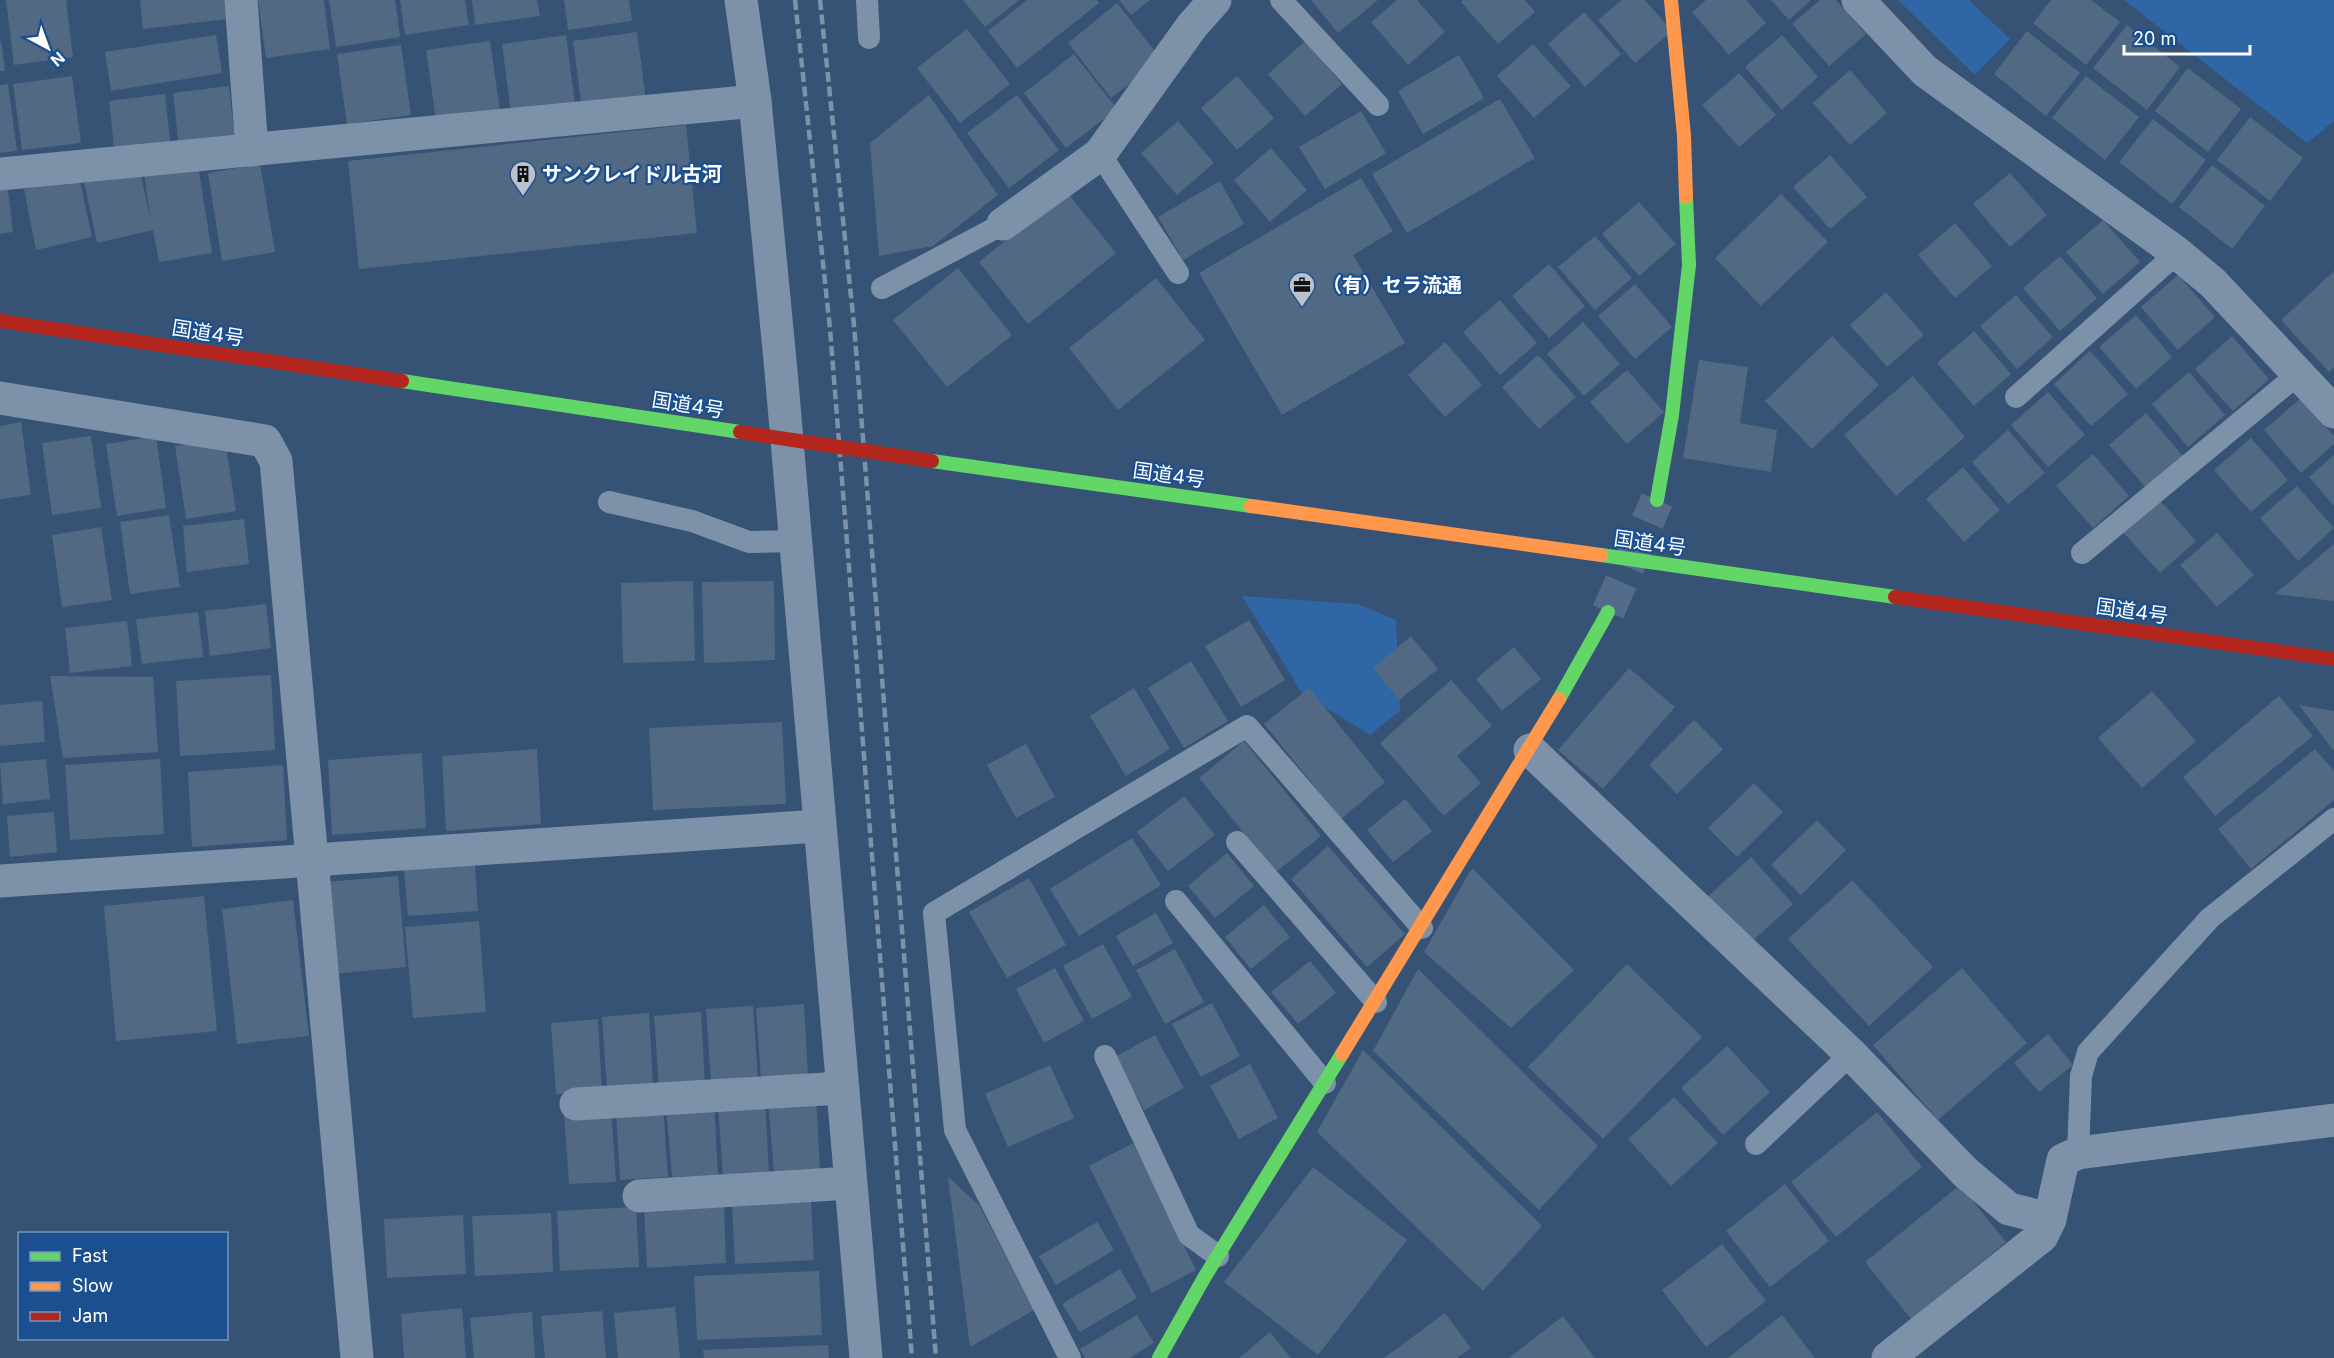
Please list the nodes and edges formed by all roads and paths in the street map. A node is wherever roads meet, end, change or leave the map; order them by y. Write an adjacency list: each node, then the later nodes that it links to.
1 (241, 0): 11 (street)
2 (741, 0): 9 (street)
3 (867, 0): 8 (lane)
4 (1215, 0): 12 (street)
5 (1281, 0): 10 (lane)
6 (1671, 0): 23 (main road)
7 (1858, 0): 15 (street)
8 (869, 39)
9 (755, 102): 11 (street); 25 (street)
10 (1378, 105)
11 (252, 150): 13 (street)
12 (1100, 154): 14 (street); 16 (lane)
13 (0, 174)
14 (1003, 224): 17 (lane)
15 (2177, 253): 19 (street); 20 (lane)
16 (1178, 273)
17 (882, 288)
18 (0, 321): 28 (main road, 国道4号, bridge)
19 (2297, 375): 22 (street); 26 (lane)
20 (2016, 397)
21 (0, 398): 33 (street)
22 (2334, 412)
23 (1657, 500)
24 (609, 502): 25 (lane)
25 (795, 541): 31 (street)
26 (2082, 553)
27 (1608, 612): 29 (main road)
28 (2334, 659)
29 (1530, 750): 36 (main road); 38 (street)
30 (2334, 819): 45 (lane)
31 (819, 826): 33 (street); 41 (street)
32 (1237, 842): 37 (lane)
33 (312, 860): 34 (street); 50 (street)
34 (0, 881)
35 (1176, 902): 40 (lane)
36 (1422, 928): 37 (main road); 52 (lane)
37 (1376, 1002): 40 (main road)
38 (1851, 1054): 44 (lane); 48 (street)
39 (1105, 1056): 49 (lane)
40 (1325, 1083): 49 (main road)
41 (842, 1088): 42 (street); 46 (street)
42 (576, 1104)
43 (2334, 1120): 45 (street)
44 (1756, 1144)
45 (2078, 1153): 48 (street)
46 (850, 1183): 47 (street); 51 (street)
47 (639, 1196)
48 (2050, 1219): 54 (street)
49 (1218, 1256): 53 (main road)
50 (357, 1358)
51 (866, 1358)
52 (1070, 1358)
53 (1160, 1358)
54 (1888, 1358)

